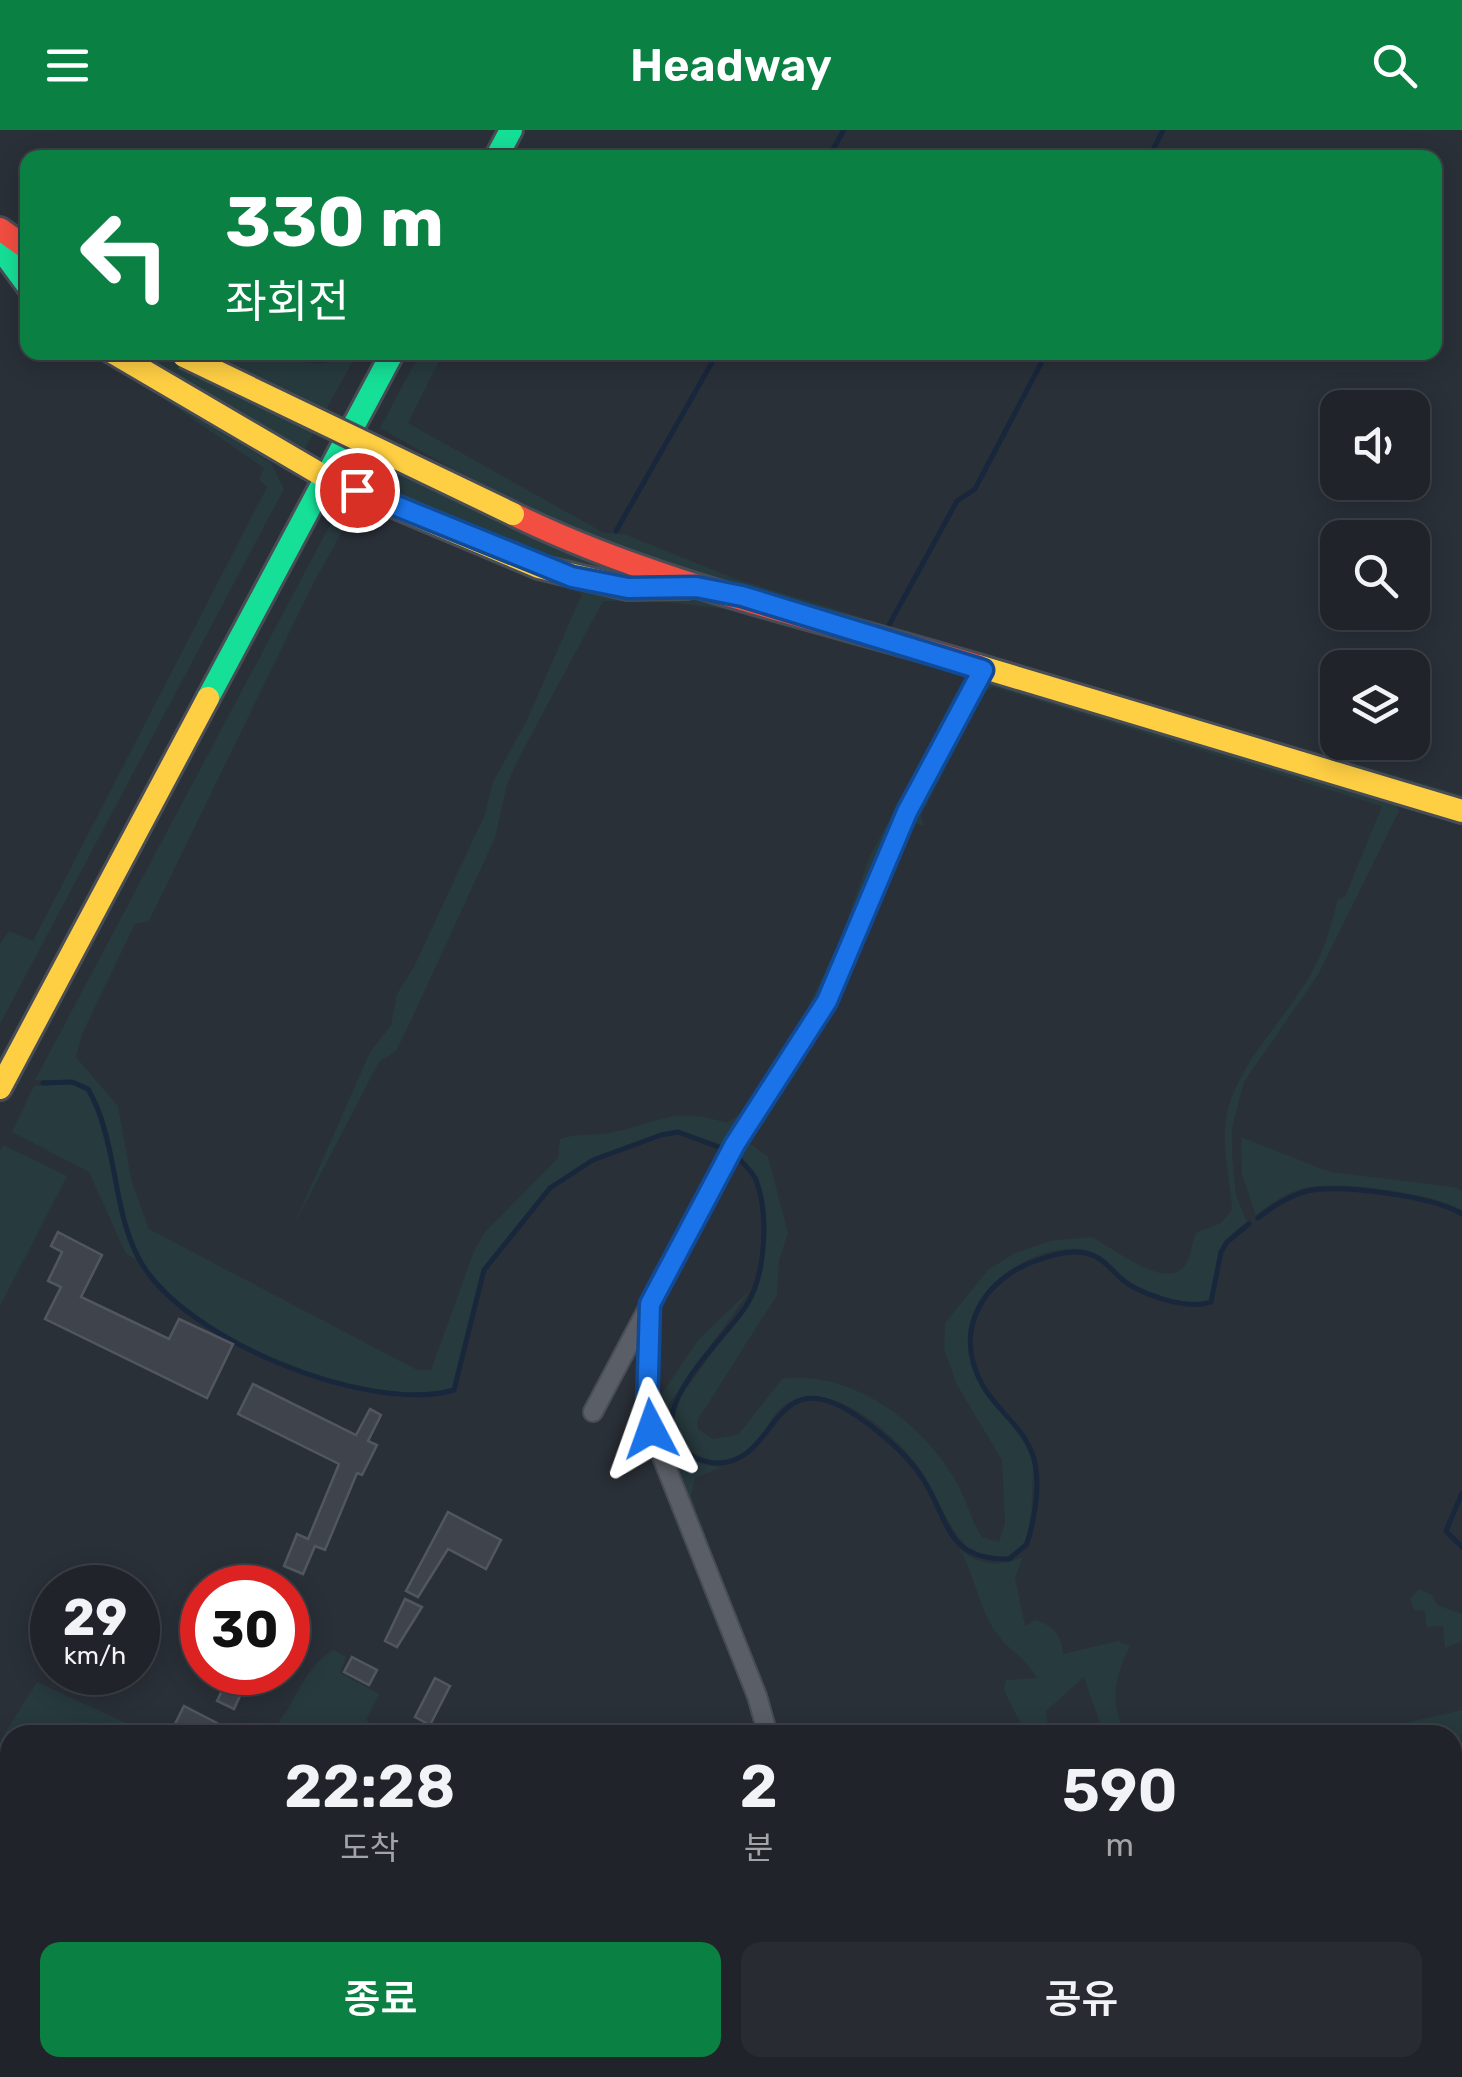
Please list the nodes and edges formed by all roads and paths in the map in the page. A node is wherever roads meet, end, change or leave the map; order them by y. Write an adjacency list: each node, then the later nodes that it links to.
1 (0, 248): 2 (main road)
2 (20, 275)
3 (126, 360): 6 (main road)
4 (193, 360): 7 (main road, bridge)
5 (389, 360): 6 (main road)
6 (327, 478): 7 (main road); 10 (main road)
7 (696, 587): 8 (main road)
8 (983, 670): 9 (main road); 11 (street)
9 (1462, 812)
10 (0, 1088)
11 (650, 1304): 12 (street); 13 (street)
12 (593, 1412)
13 (765, 1725)

